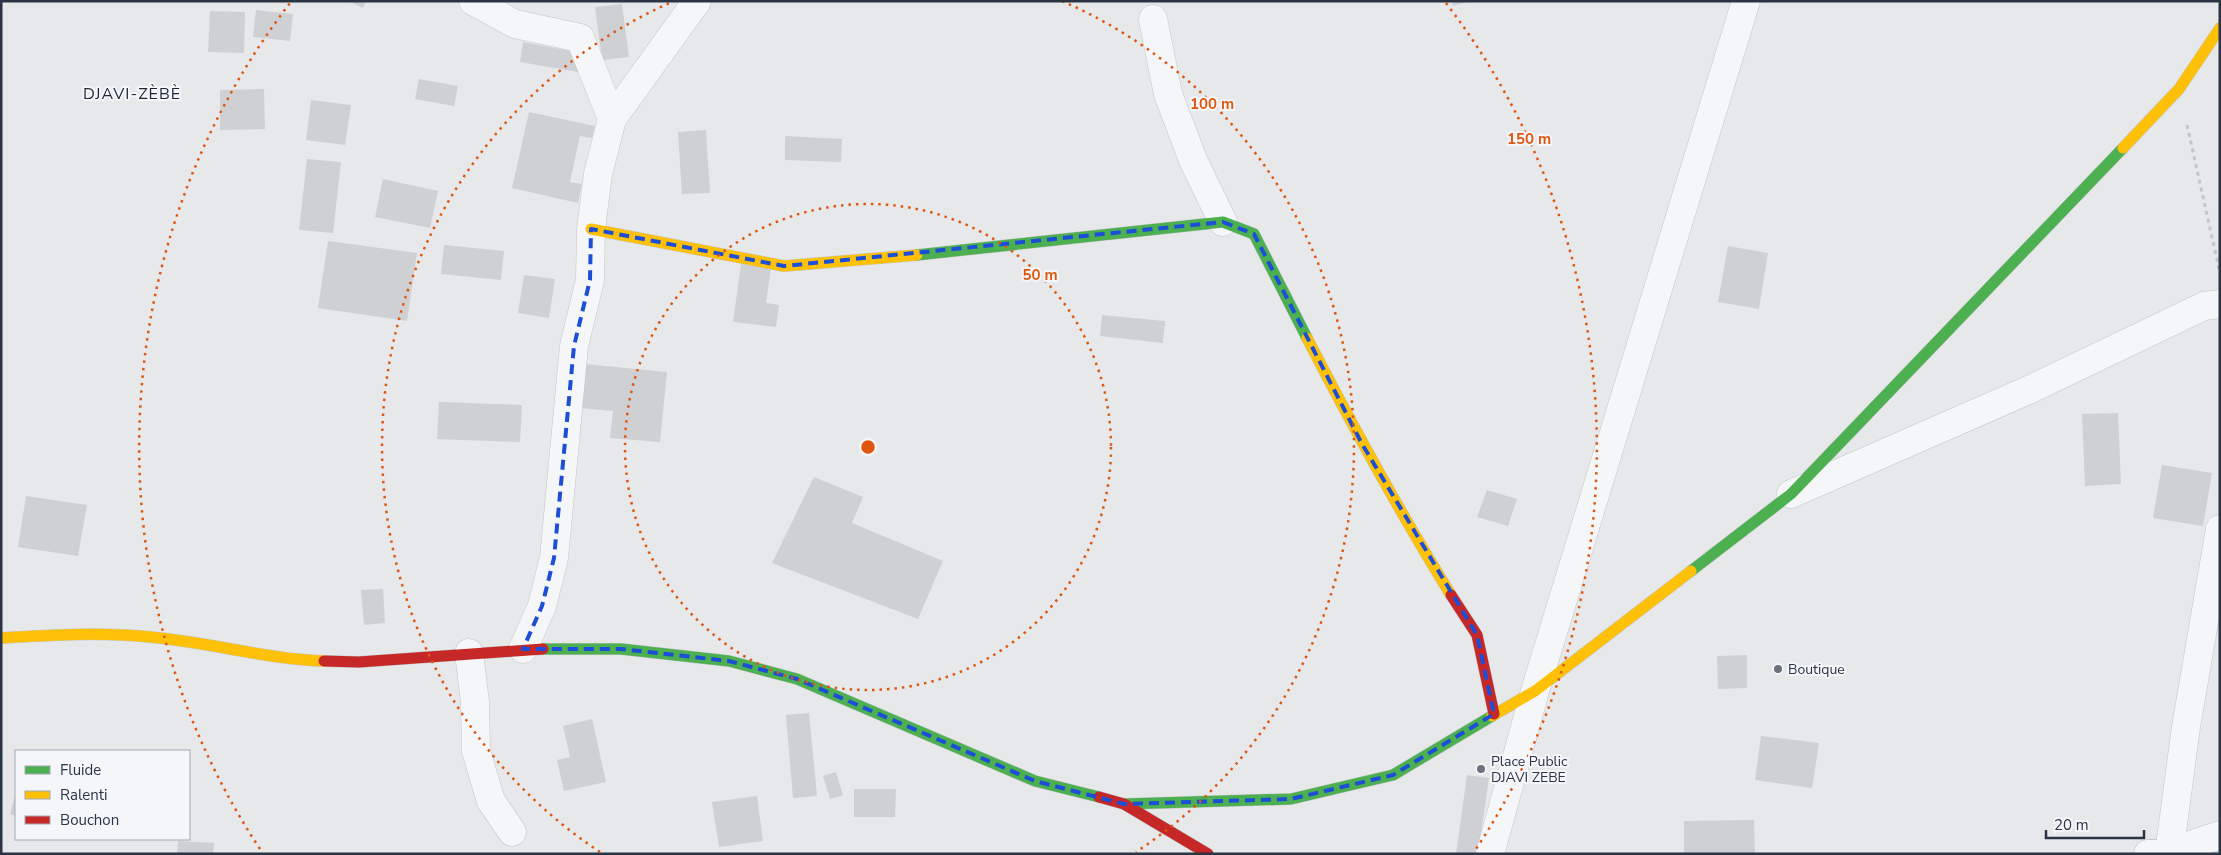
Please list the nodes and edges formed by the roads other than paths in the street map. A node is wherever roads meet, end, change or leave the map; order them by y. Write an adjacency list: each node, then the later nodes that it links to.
1 (473, 1): 6 (street)
2 (697, 1): 6 (street)
3 (1746, 1): 15 (street)
4 (1153, 19): 7 (street)
5 (2220, 28): 10 (street)
6 (612, 119): 8 (street)
7 (1223, 222): 8 (street); 16 (street)
8 (591, 229): 13 (street)
9 (2220, 304): 10 (street)
10 (1791, 494): 15 (street)
11 (2220, 528): 20 (street)
12 (1, 638): 14 (street)
13 (523, 649): 14 (street); 17 (street)
14 (469, 653): 18 (street)
15 (1535, 691): 16 (street); 22 (street)
16 (1494, 714): 17 (street)
17 (1124, 804): 21 (street)
18 (512, 832)
19 (2220, 835): 20 (street)
20 (2162, 853)
21 (1208, 854)
22 (1490, 854)

